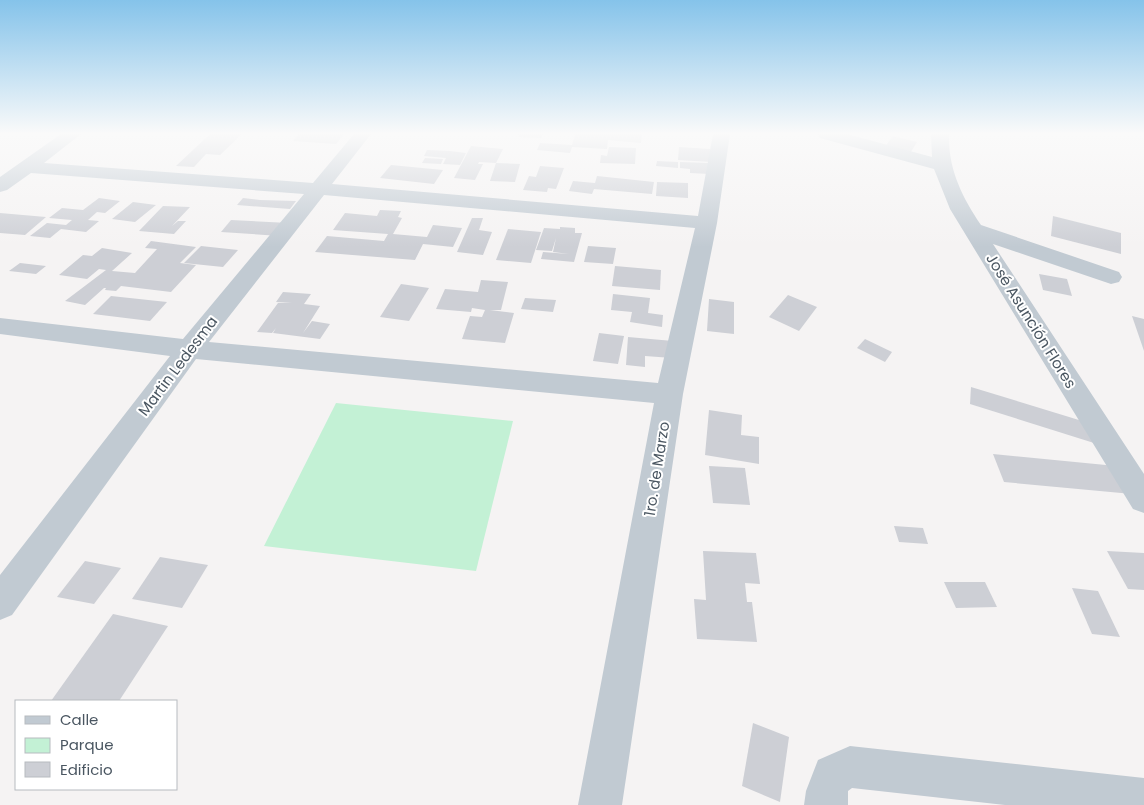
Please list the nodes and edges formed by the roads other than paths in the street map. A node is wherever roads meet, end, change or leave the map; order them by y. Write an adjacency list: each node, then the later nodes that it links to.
1 (21, 172): 6 (street)
2 (87, 172): 7 (street)
3 (332, 172): 7 (street, Martin Ledesma)
4 (716, 172): 8 (street, 1ro. de Marzo)
5 (944, 172): 9 (street, José Asunción Flores)
6 (0, 186)
7 (318, 189): 8 (street); 12 (street, Martin Ledesma)
8 (707, 223): 13 (street, 1ro. de Marzo)
9 (974, 230): 10 (street); 14 (street, José Asunción Flores)
10 (1111, 278)
11 (0, 326): 12 (street)
12 (189, 349): 13 (street); 15 (street, Martin Ledesma)
13 (669, 394): 17 (street, 1ro. de Marzo)
14 (1144, 500)
15 (0, 603)
16 (1144, 799): 18 (street)
17 (600, 805)
18 (826, 805)

